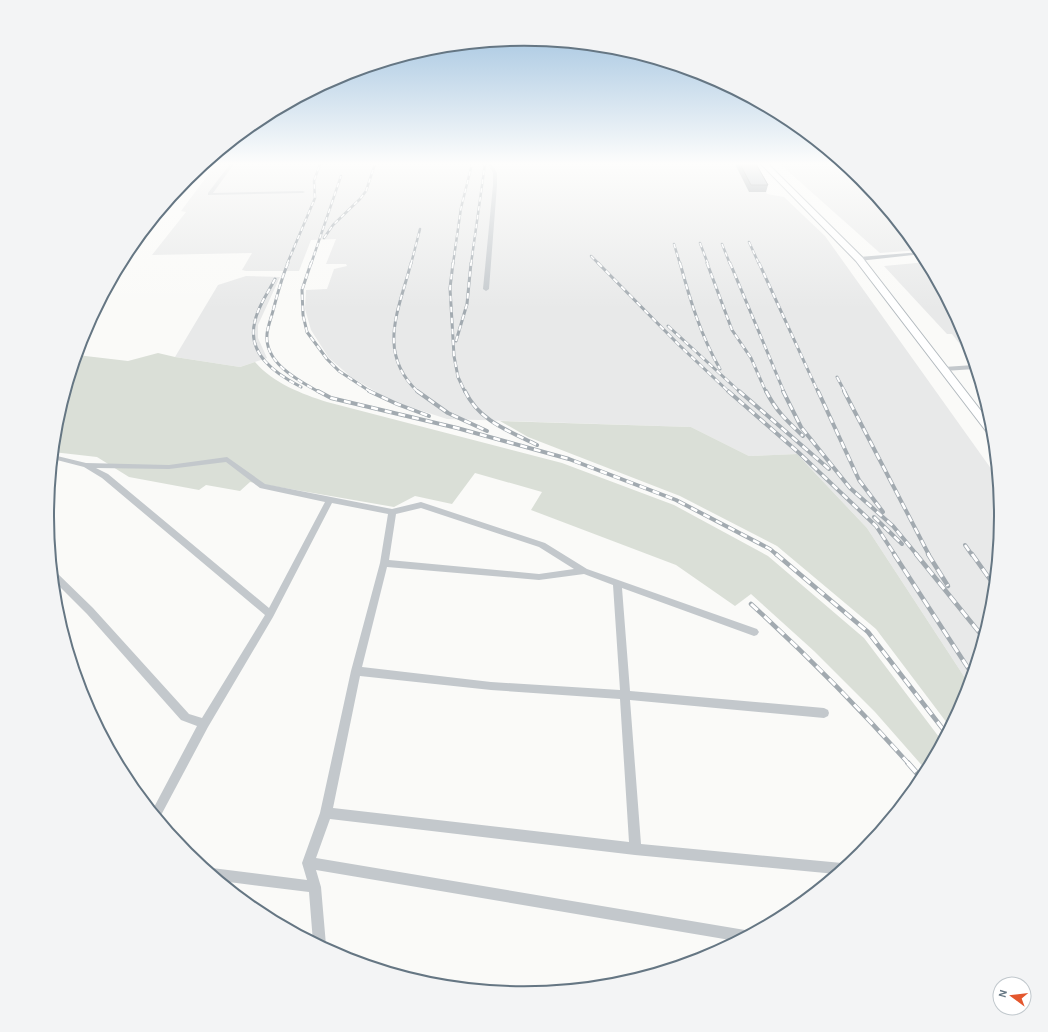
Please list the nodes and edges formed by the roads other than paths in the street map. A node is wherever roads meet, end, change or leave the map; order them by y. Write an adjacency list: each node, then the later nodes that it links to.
1 (492, 212): 5 (street)
2 (812, 212): 4 (street)
3 (914, 254): 4 (street)
4 (859, 259): 7 (street)
5 (486, 289)
6 (970, 367): 7 (street)
7 (944, 369): 8 (street)
8 (985, 422)
9 (58, 459): 10 (street)
10 (86, 465): 11 (street); 17 (street)
11 (330, 500): 12 (street); 17 (street)
12 (392, 512): 13 (street); 14 (street)
13 (384, 563): 14 (street); 19 (street)
14 (584, 571): 16 (street)
15 (58, 579): 22 (street)
16 (616, 583): 18 (street); 20 (street)
17 (270, 614): 22 (street)
18 (754, 632)
19 (356, 671): 20 (street); 24 (street)
20 (625, 695): 21 (street); 25 (street)
21 (824, 713)
22 (204, 724): 23 (street)
23 (158, 811)
24 (326, 813): 25 (street); 26 (street)
25 (634, 849): 27 (street)
26 (308, 863): 29 (street); 30 (street)
27 (835, 868)
28 (221, 875): 29 (street)
29 (315, 887): 31 (street)
30 (738, 935)
31 (320, 940)

